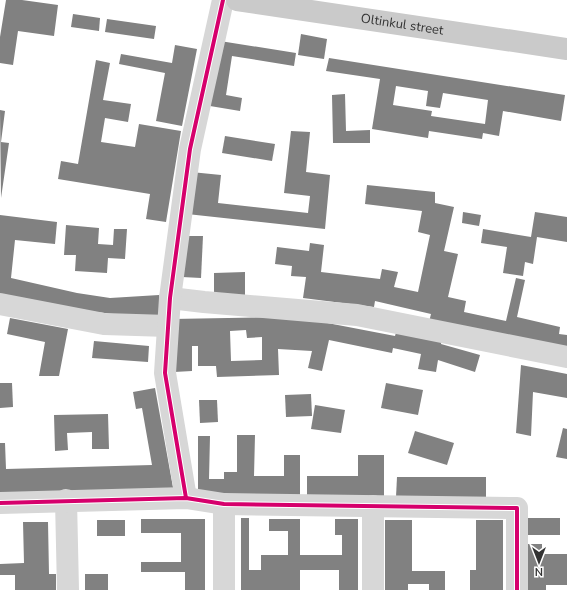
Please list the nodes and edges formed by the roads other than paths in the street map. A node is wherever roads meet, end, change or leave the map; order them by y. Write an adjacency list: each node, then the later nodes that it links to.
1 (223, 0): 4 (street)
2 (237, 0): 3 (main road, Oltinkul street)
3 (567, 49)
4 (170, 298): 6 (street); 7 (street)
5 (0, 304): 6 (street)
6 (168, 326): 8 (street)
7 (567, 357)
8 (186, 498): 9 (street); 11 (street)
9 (66, 500): 10 (street); 13 (street)
10 (0, 502)
11 (224, 504): 12 (street); 14 (street)
12 (373, 506): 15 (street); 16 (street)
13 (68, 590)
14 (224, 590)
15 (373, 590)
16 (517, 590)

